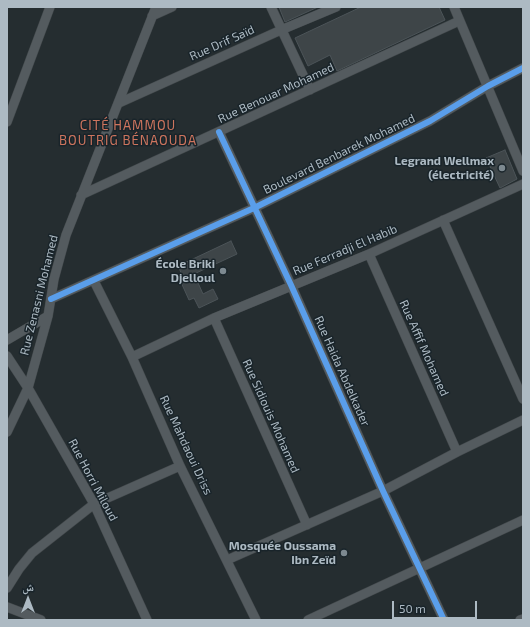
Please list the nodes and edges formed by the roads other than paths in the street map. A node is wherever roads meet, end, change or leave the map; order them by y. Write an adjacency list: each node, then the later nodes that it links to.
1 (50, 7): 14 (street)
2 (156, 7): 7 (street, Rue Zenasni Mohamed)
3 (172, 7): 7 (street)
4 (271, 7): 9 (street)
5 (336, 7): 9 (street, Rue Drif Saïd)
6 (454, 7): 8 (street)
7 (152, 16): 13 (street, Rue Zenasni Mohamed)
8 (459, 21): 11 (street); 12 (street, Rue Benouar Mohamed)
9 (281, 30): 12 (street); 13 (street, Rue Drif Saïd)
10 (523, 68): 11 (street, Boulevard Benbarek Mohamed)
11 (488, 86): 16 (street); 19 (street, Boulevard Benbarek Mohamed)
12 (310, 90): 15 (street, Rue Benouar Mohamed)
13 (119, 103): 18 (street, Rue Zenasni Mohamed)
14 (7, 122)
15 (219, 132): 18 (street, Rue Benouar Mohamed); 19 (street, Rue Haida Abdelkader)
16 (523, 171)
17 (523, 184): 20 (street, Rue Ferradji El Habib)
18 (81, 195): 24 (street, Rue Zenasni Mohamed)
19 (254, 208): 22 (street, Boulevard Benbarek Mohamed); 23 (street, Rue Haida Abdelkader)
20 (443, 220): 21 (street, Rue Ferradji El Habib); 31 (street)
21 (369, 254): 23 (street, Rue Ferradji El Habib); 34 (street, Rue Affif Mohamed)
22 (94, 281): 24 (street, Boulevard Benbarek Mohamed); 29 (street, Rue Mahdaoui Driss)
23 (291, 285): 26 (street, Rue Ferradji El Habib); 36 (street, Rue Haida Abdelkader)
24 (51, 299): 25 (street, Rue Zenasni Mohamed)
25 (48, 316): 27 (street); 30 (street, Rue Zenasni Mohamed)
26 (214, 318): 29 (street, Rue Ferradji El Habib); 39 (street, Rue Sidiouis Mohamed)
27 (7, 340)
28 (7, 356): 30 (street, Rue Horri Miloud)
29 (132, 357): 35 (street, Rue Mahdaoui Driss)
30 (28, 388): 33 (street, Rue Zenasni Mohamed); 37 (street, Rue Horri Miloud)
31 (523, 399)
32 (523, 420): 34 (street)
33 (7, 432)
34 (457, 452): 36 (street)
35 (180, 466): 37 (street); 40 (street, Rue Mahdaoui Driss)
36 (383, 491): 39 (street); 41 (street, Rue Haida Abdelkader)
37 (94, 504): 42 (street); 45 (street, Rue Horri Miloud)
38 (523, 520): 41 (street)
39 (307, 525): 40 (street)
40 (227, 560): 46 (street, Rue Mahdaoui Driss)
41 (419, 569): 47 (street); 48 (street, Rue Haida Abdelkader)
42 (7, 588)
43 (7, 607): 44 (street)
44 (41, 620)
45 (147, 620)
46 (256, 620)
47 (308, 620)
48 (444, 620)

